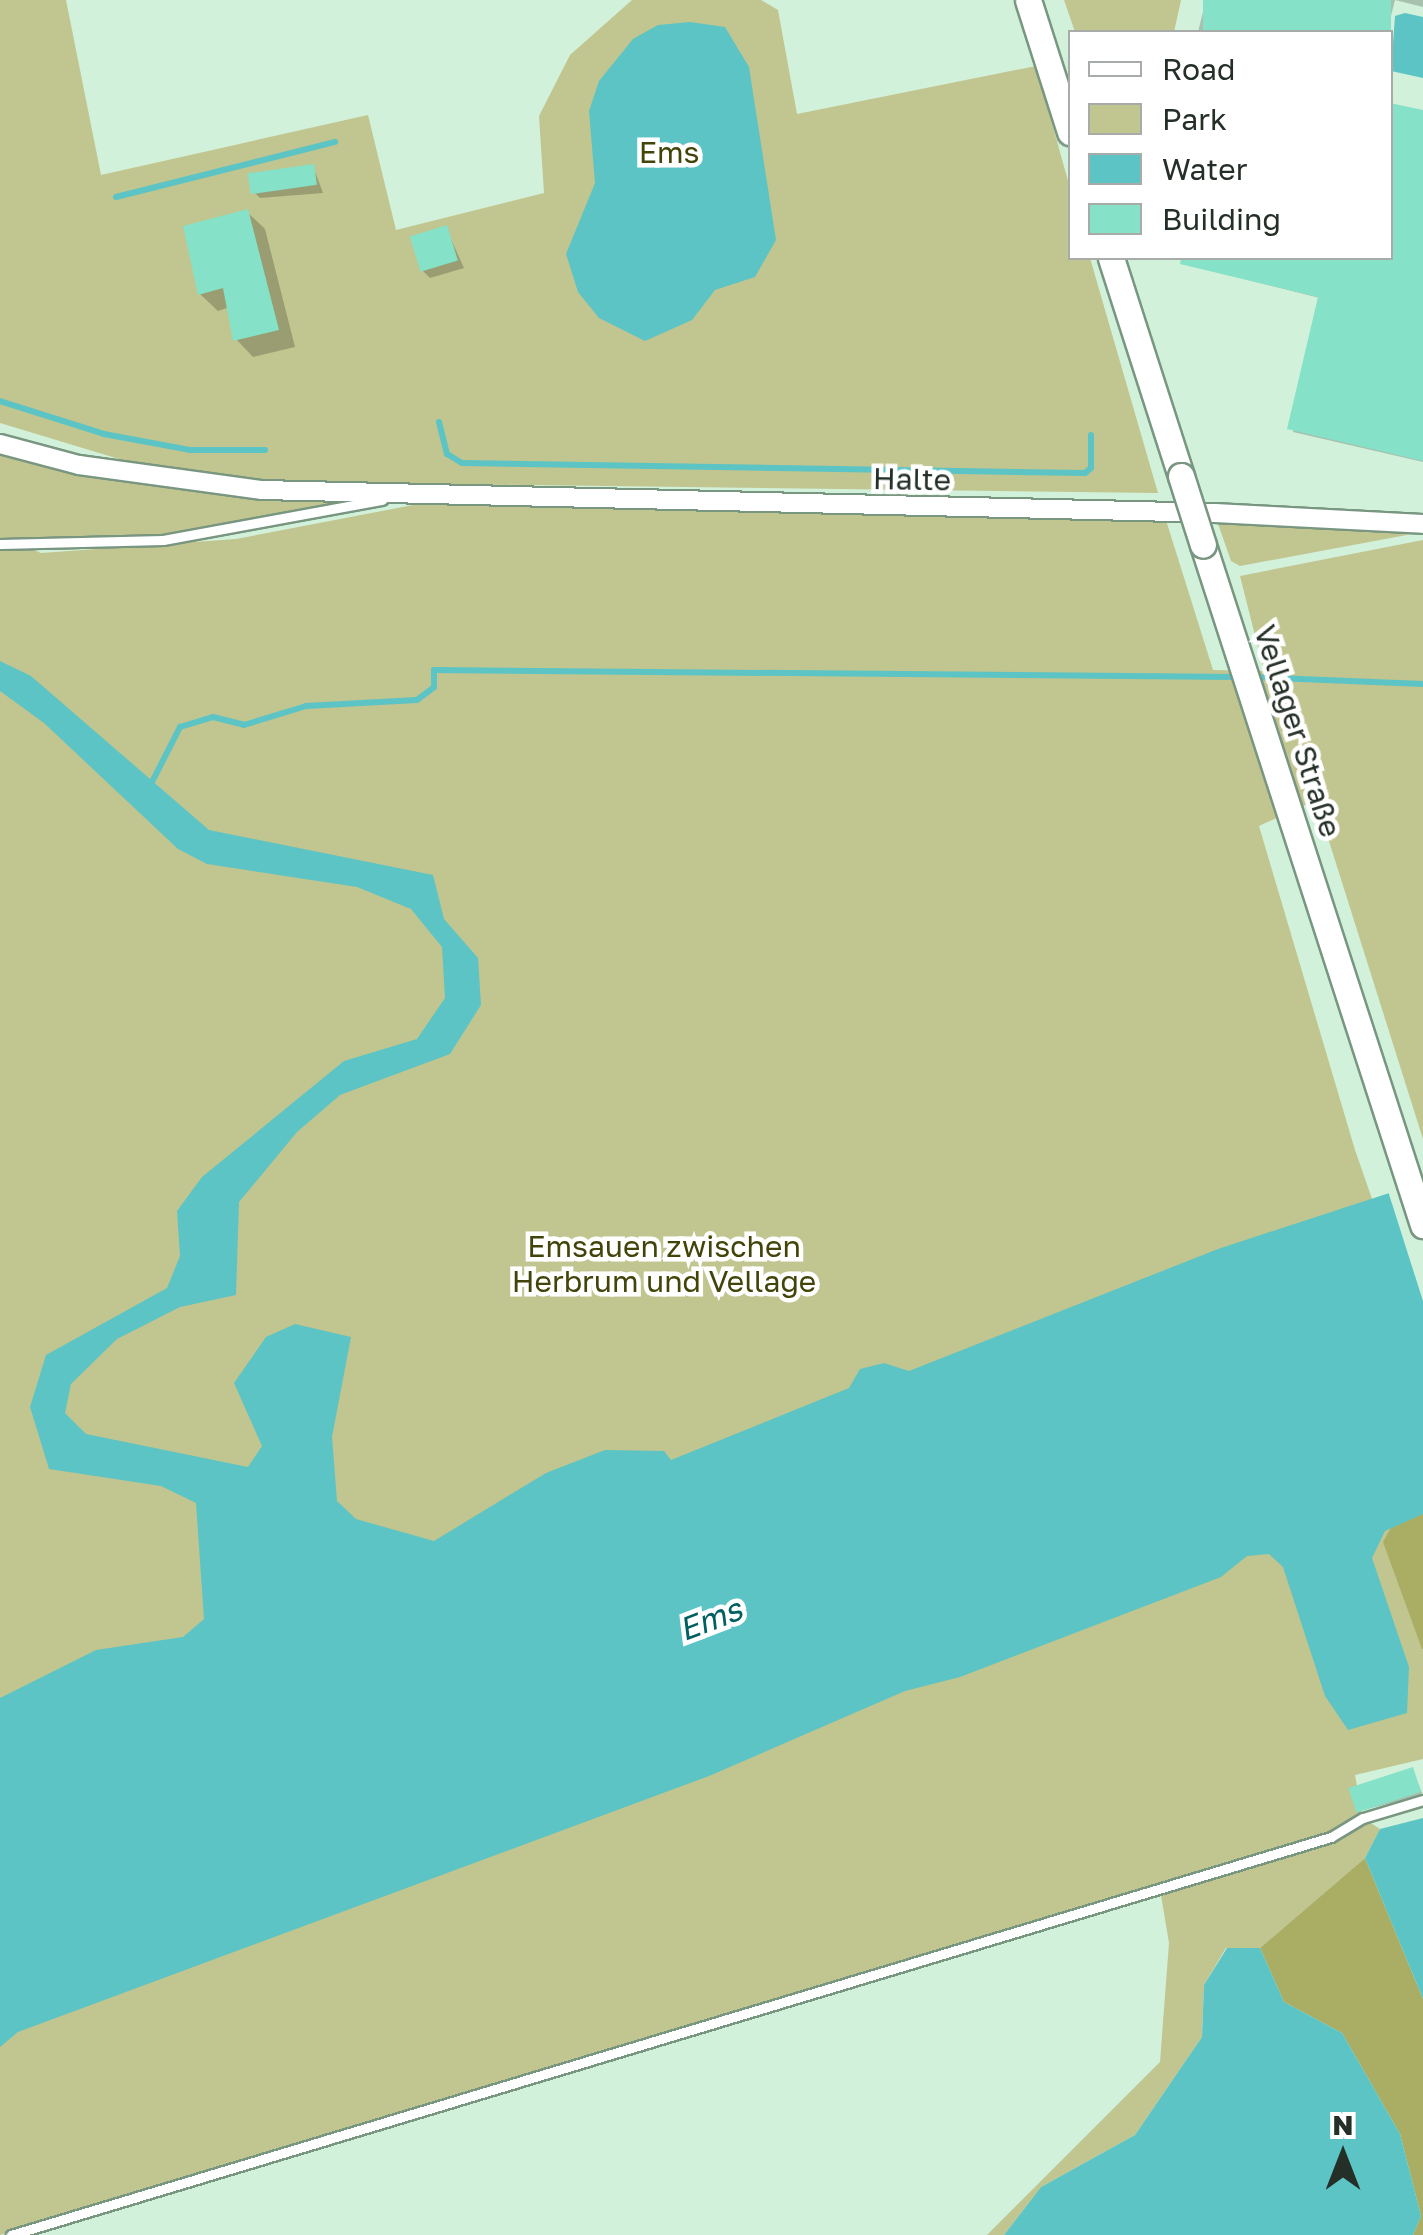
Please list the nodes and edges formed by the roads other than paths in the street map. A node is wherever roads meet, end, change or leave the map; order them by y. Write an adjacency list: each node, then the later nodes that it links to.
1 (1028, 0): 2 (main road)
2 (1068, 126)
3 (1112, 260): 8 (main road, Vellager Straße, bridge)
4 (0, 444): 5 (street, Halte)
5 (400, 497): 6 (street, Halte); 7 (lane)
6 (1423, 524)
7 (0, 544)
8 (1423, 1225)
9 (1423, 1800): 10 (lane)
10 (11, 2235)

